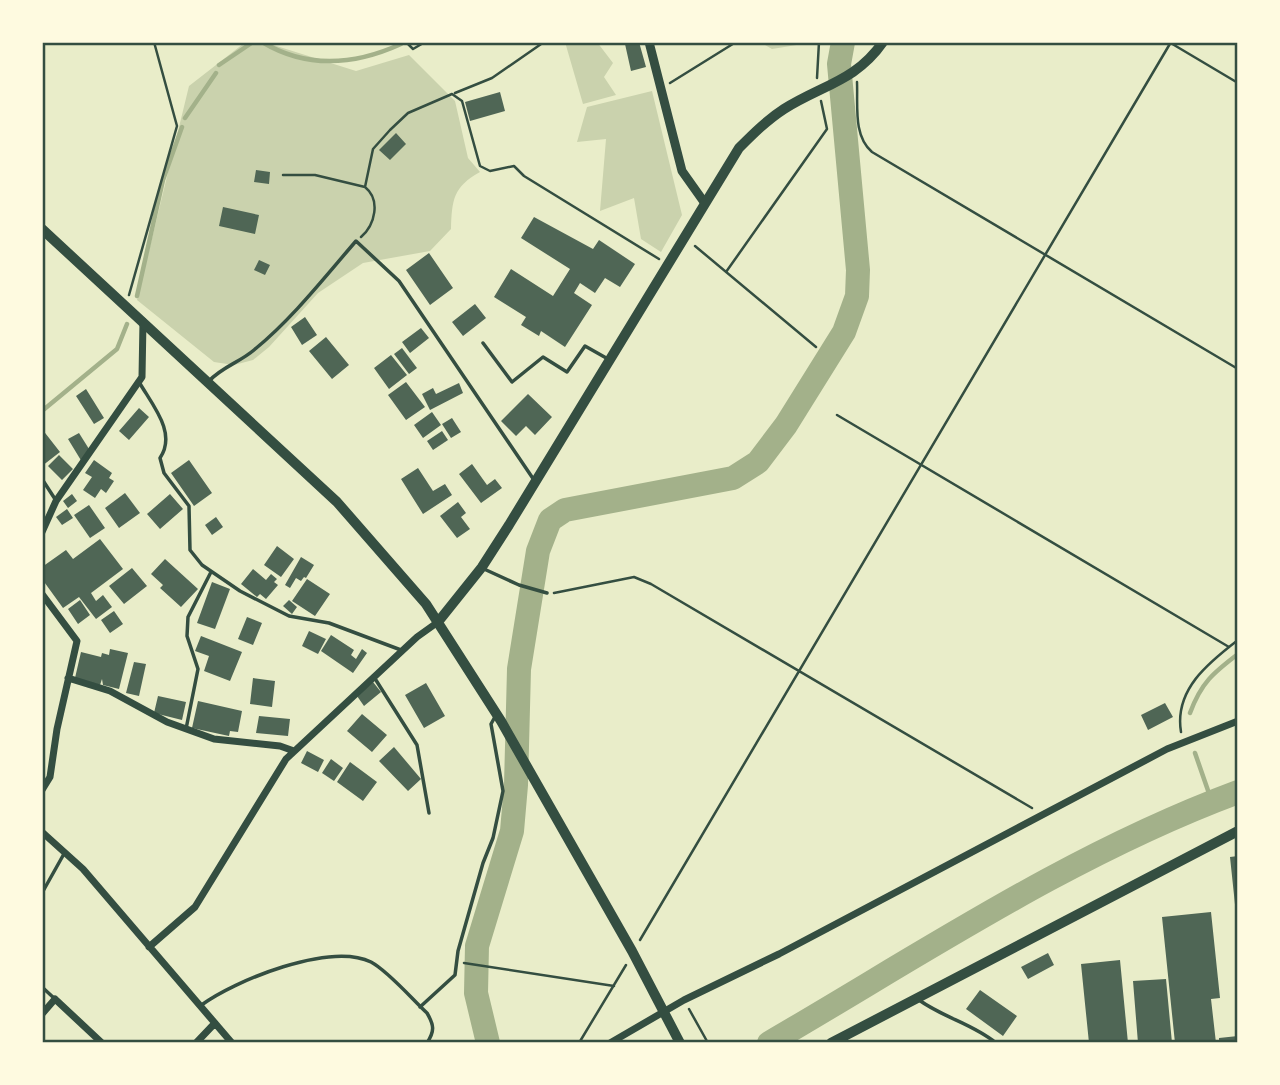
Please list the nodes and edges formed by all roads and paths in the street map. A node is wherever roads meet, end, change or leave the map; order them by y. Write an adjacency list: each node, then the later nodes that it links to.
1 (154, 42): 24 (path)
2 (406, 42): 3 (path)
3 (425, 42)
4 (544, 42): 14 (path)
5 (649, 42): 12 (street)
6 (736, 42): 12 (path)
7 (819, 42): 13 (path)
8 (883, 42): 10 (main road)
9 (1170, 42): 11 (path); 21 (path)
10 (854, 73): 13 (main road); 21 (path)
11 (1238, 83)
12 (659, 87): 17 (street)
13 (819, 91): 17 (main road); 23 (path)
14 (452, 94): 16 (path); 22 (path)
15 (283, 175): 16 (path)
16 (365, 187): 20 (path)
17 (704, 202): 19 (main road)
18 (42, 229): 24 (main road)
19 (684, 237): 22 (main road); 23 (path)
20 (356, 241): 30 (lane); 35 (lane)
21 (1045, 255): 29 (path); 33 (path)
22 (668, 264): 28 (main road)
23 (726, 272): 27 (path)
24 (125, 305): 25 (main road)
25 (143, 321): 30 (main road); 31 (street)
26 (483, 343): 28 (lane)
27 (816, 347)
28 (610, 360): 35 (main road)
29 (1238, 369)
30 (209, 381): 42 (main road)
31 (139, 382): 36 (street); 39 (lane)
32 (837, 415): 33 (path)
33 (920, 463): 44 (path); 46 (path)
34 (42, 479): 36 (lane)
35 (535, 482): 38 (main road)
36 (56, 501): 37 (street)
37 (42, 532)
38 (482, 567): 40 (lane); 42 (main road)
39 (211, 571): 45 (lane); 51 (lane)
40 (547, 593): 46 (path)
41 (42, 594): 48 (street)
42 (438, 622): 45 (street); 49 (main road)
43 (1238, 640): 44 (path)
44 (1230, 647): 52 (path)
45 (402, 651): 47 (street)
46 (800, 673): 56 (path); 61 (path)
47 (374, 677): 53 (street); 55 (lane)
48 (68, 678): 51 (street); 54 (street)
49 (499, 718): 63 (lane); 73 (main road)
50 (1238, 721): 52 (street)
51 (186, 729): 53 (street)
52 (1184, 742): 56 (street)
53 (294, 751): 62 (street)
54 (42, 790)
55 (429, 813)
56 (1040, 815): 73 (street)
57 (1238, 831): 68 (main road)
58 (42, 832): 59 (street)
59 (66, 850): 60 (lane); 62 (street)
60 (42, 893)
61 (639, 940)
62 (149, 947): 70 (street)
63 (457, 962): 65 (path); 71 (lane)
64 (626, 965): 65 (path)
65 (614, 986): 79 (path)
66 (42, 987): 67 (lane)
67 (55, 999): 72 (street); 75 (street)
68 (917, 999): 83 (main road); 84 (lane)
69 (687, 1005): 82 (path)
70 (200, 1006): 71 (lane); 74 (street)
71 (420, 1007): 78 (lane)
72 (42, 1014)
73 (665, 1015): 80 (street); 81 (main road)
74 (215, 1023): 76 (street); 77 (street)
75 (102, 1043)
76 (196, 1043)
77 (232, 1043)
78 (427, 1043)
79 (579, 1043)
80 (610, 1043)
81 (680, 1043)
82 (708, 1043)
83 (831, 1043)
84 (996, 1043)

